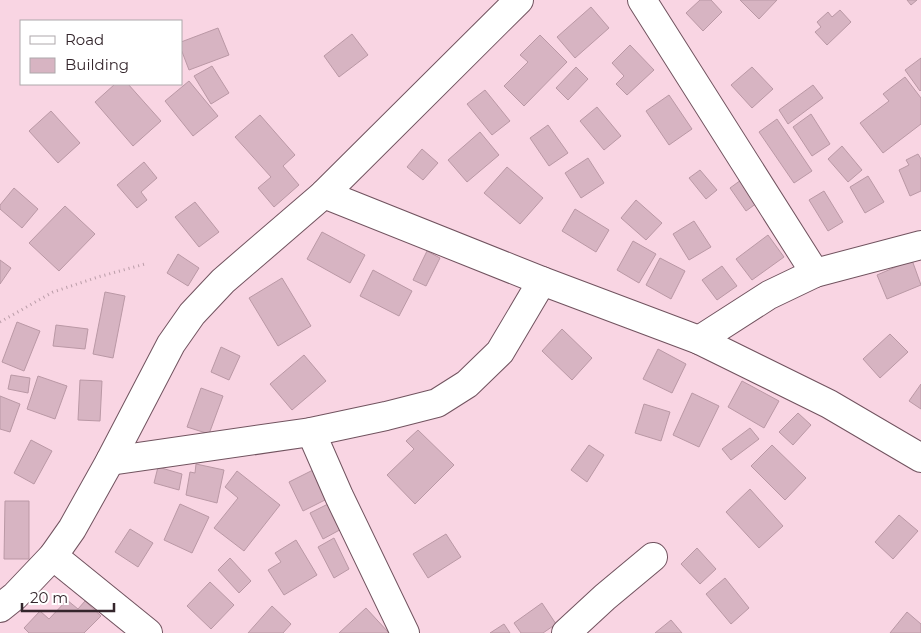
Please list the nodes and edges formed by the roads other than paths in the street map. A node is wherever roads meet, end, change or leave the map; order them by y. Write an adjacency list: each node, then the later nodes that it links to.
1 (519, 0): 3 (street)
2 (642, 0): 5 (street)
3 (324, 194): 6 (street); 10 (street)
4 (921, 244): 5 (street)
5 (815, 273): 7 (street)
6 (542, 281): 7 (street); 8 (street)
7 (699, 340): 9 (street)
8 (311, 432): 10 (street); 15 (street)
9 (921, 458)
10 (110, 461): 11 (street)
11 (53, 556): 13 (street); 14 (street)
12 (653, 557): 16 (street)
13 (0, 608)
14 (136, 628)
15 (405, 633)
16 (566, 633)

